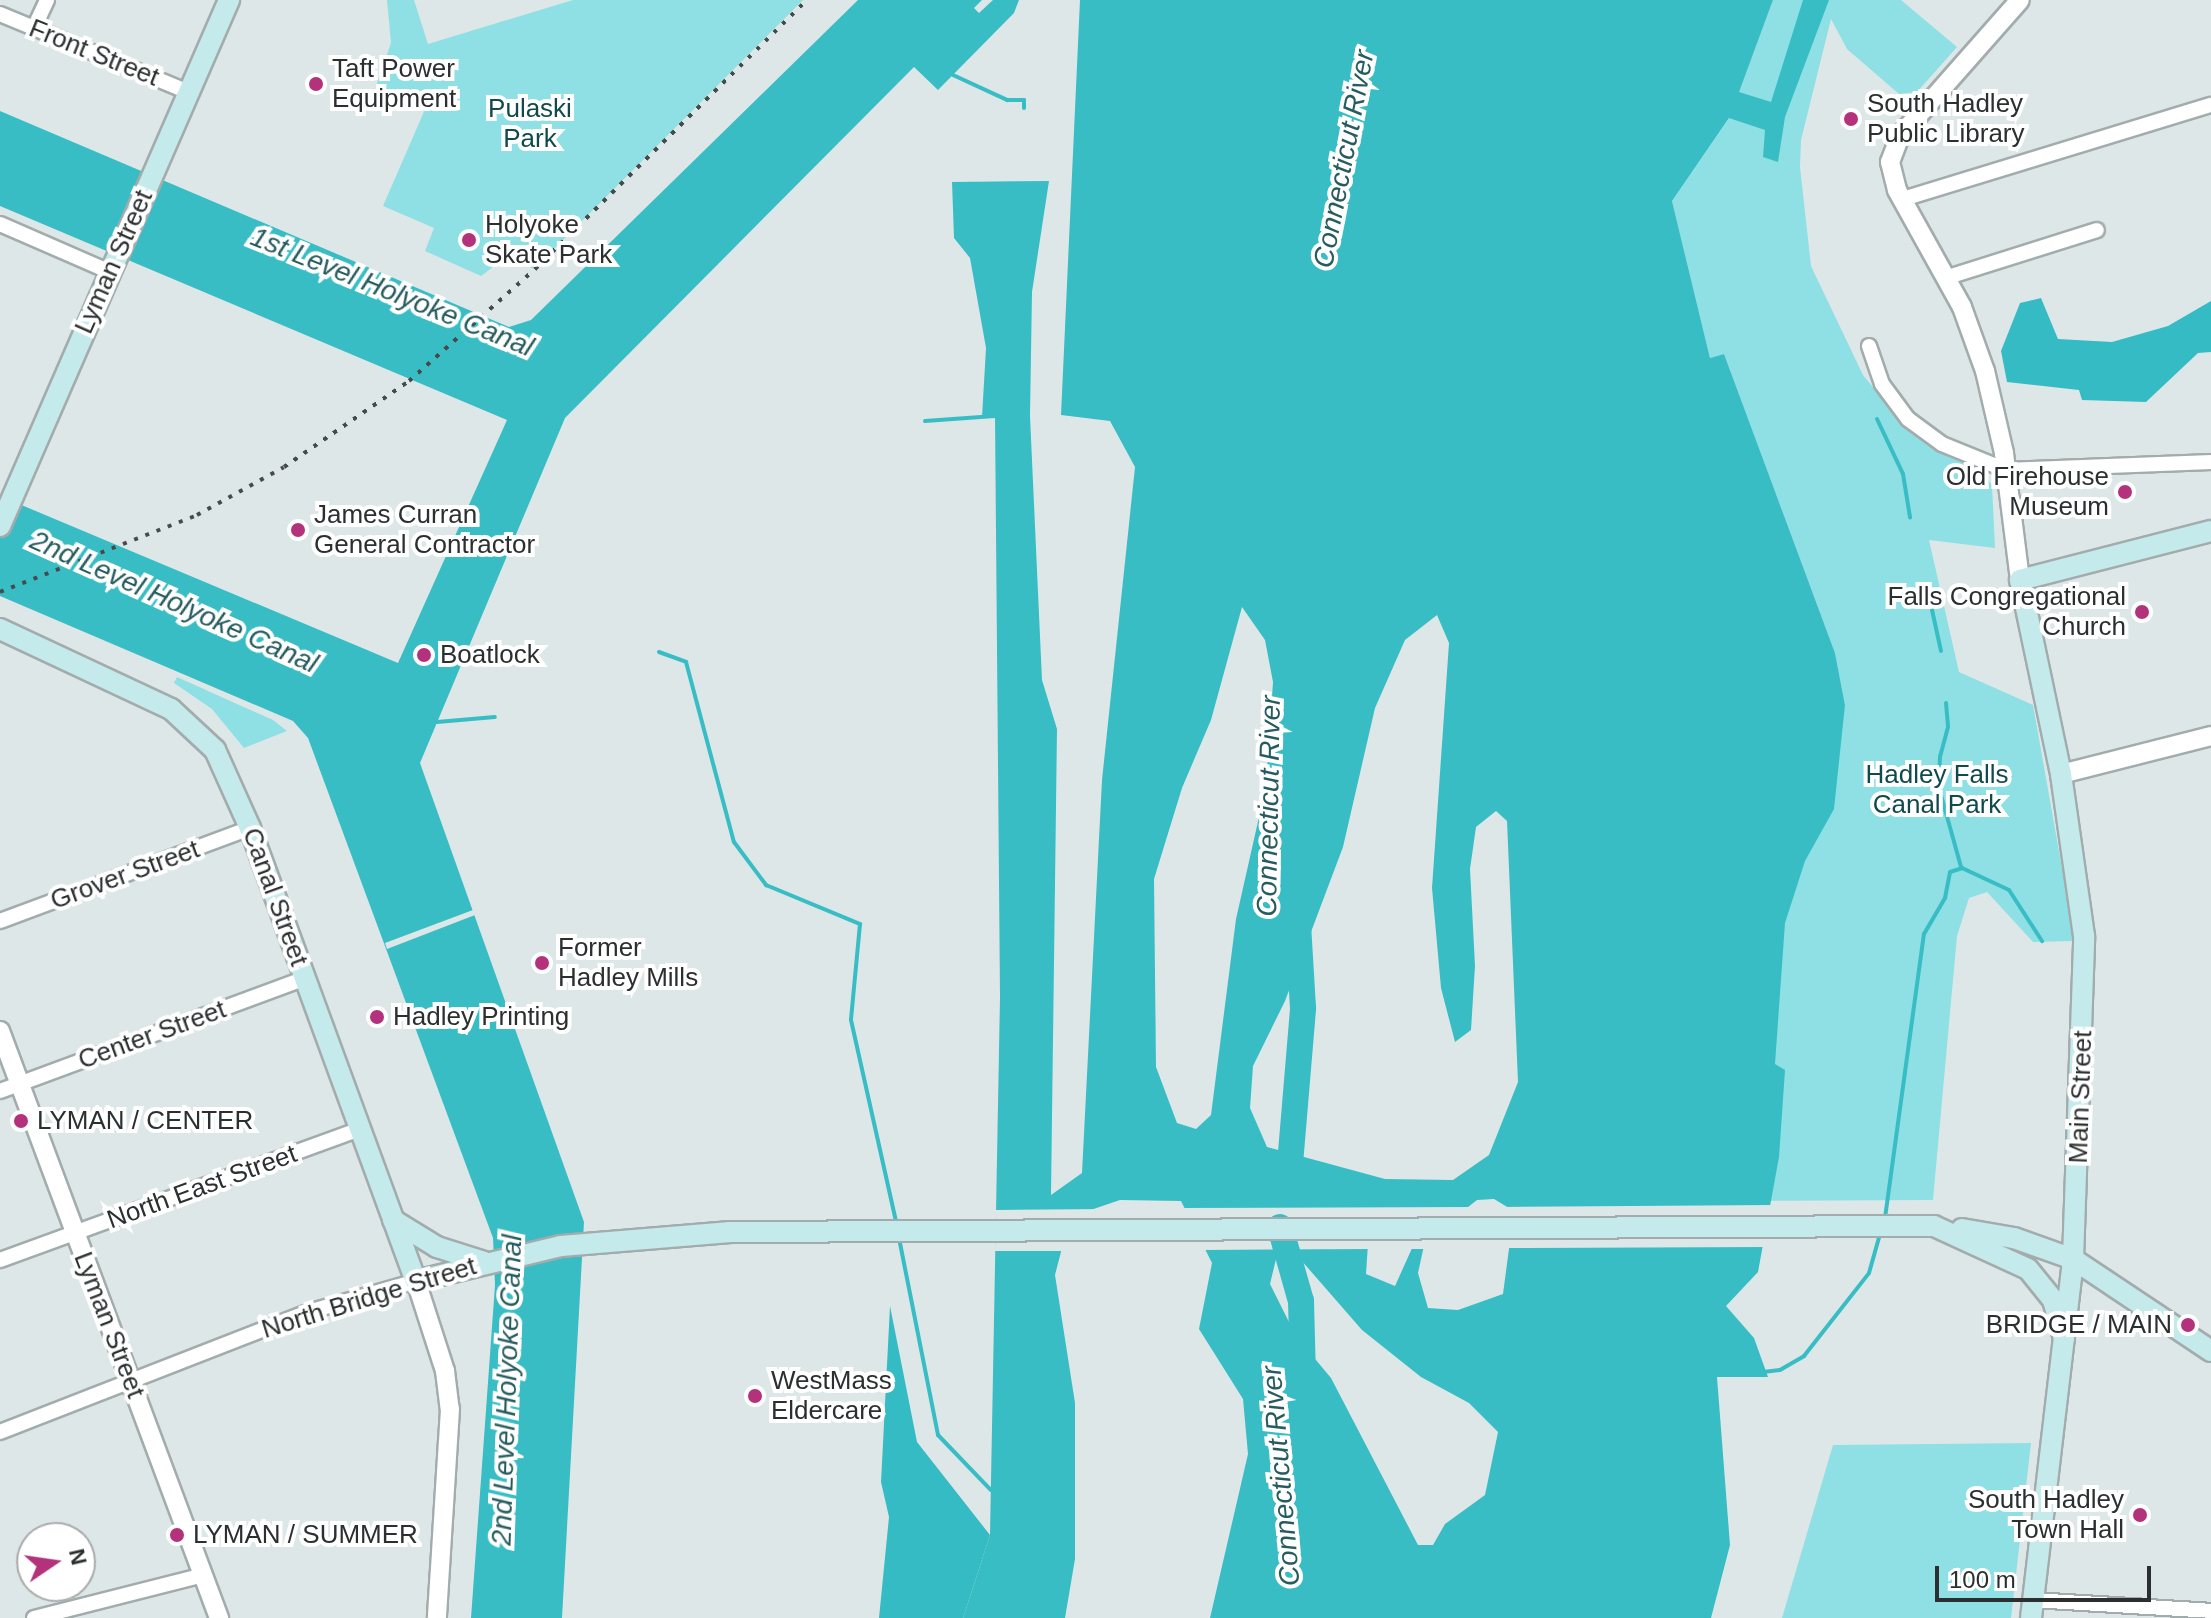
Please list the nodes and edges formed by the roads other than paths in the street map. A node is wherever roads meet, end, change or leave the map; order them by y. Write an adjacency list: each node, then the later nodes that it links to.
1 (47, 0): 5 (street)
2 (229, 0): 6 (main road, Lyman Street)
3 (2020, 0): 8 (street)
4 (0, 14): 5 (street, Front Street)
5 (34, 28): 6 (street, Front Street)
6 (188, 92): 11 (main road, Lyman Street)
7 (2211, 105): 8 (street)
8 (1903, 199): 12 (street)
9 (0, 224): 11 (street)
10 (2097, 230): 12 (street)
11 (111, 266): 16 (main road, Lyman Street)
12 (1948, 277): 15 (street)
13 (1869, 346): 15 (street)
14 (2211, 462): 15 (street)
15 (2006, 470): 18 (street)
16 (0, 526)
17 (2211, 531): 18 (main road)
18 (2020, 580): 21 (main road, Main Street)
19 (0, 629): 22 (main road, Canal Street)
20 (2211, 736): 21 (street)
21 (2061, 774): 32 (main road, Main Street)
22 (250, 828): 23 (street, Grover Street); 24 (main road, Canal Street)
23 (0, 921)
24 (305, 978): 26 (street, Center Street); 28 (main road, Canal Street)
25 (0, 1031): 26 (street, Lyman Street)
26 (20, 1084): 27 (street, Center Street); 31 (street, Lyman Street)
27 (0, 1091)
28 (359, 1129): 29 (main road, Canal Street); 31 (street, North East Street)
29 (393, 1220): 34 (main road); 35 (main road, Canal Street)
30 (1934, 1226): 32 (main road, North Bridge Street); 34 (main road, North Bridge Street); 36 (main road)
31 (74, 1234): 33 (street, North East Street); 38 (street, Lyman Street)
32 (2073, 1259): 36 (main road, Main Street); 37 (main road, North Bridge Street)
33 (0, 1260)
34 (485, 1262): 35 (main road, North Bridge Street)
35 (416, 1281): 38 (street, North Bridge Street); 45 (street)
36 (2064, 1338): 41 (main road, Main Street)
37 (2211, 1351)
38 (131, 1384): 39 (street, North Bridge Street); 40 (street, Lyman Street)
39 (0, 1432)
40 (204, 1575): 43 (street); 44 (street, Lyman Street)
41 (2032, 1609): 42 (street)
42 (2211, 1611)
43 (34, 1618)
44 (219, 1618)
45 (437, 1618)

